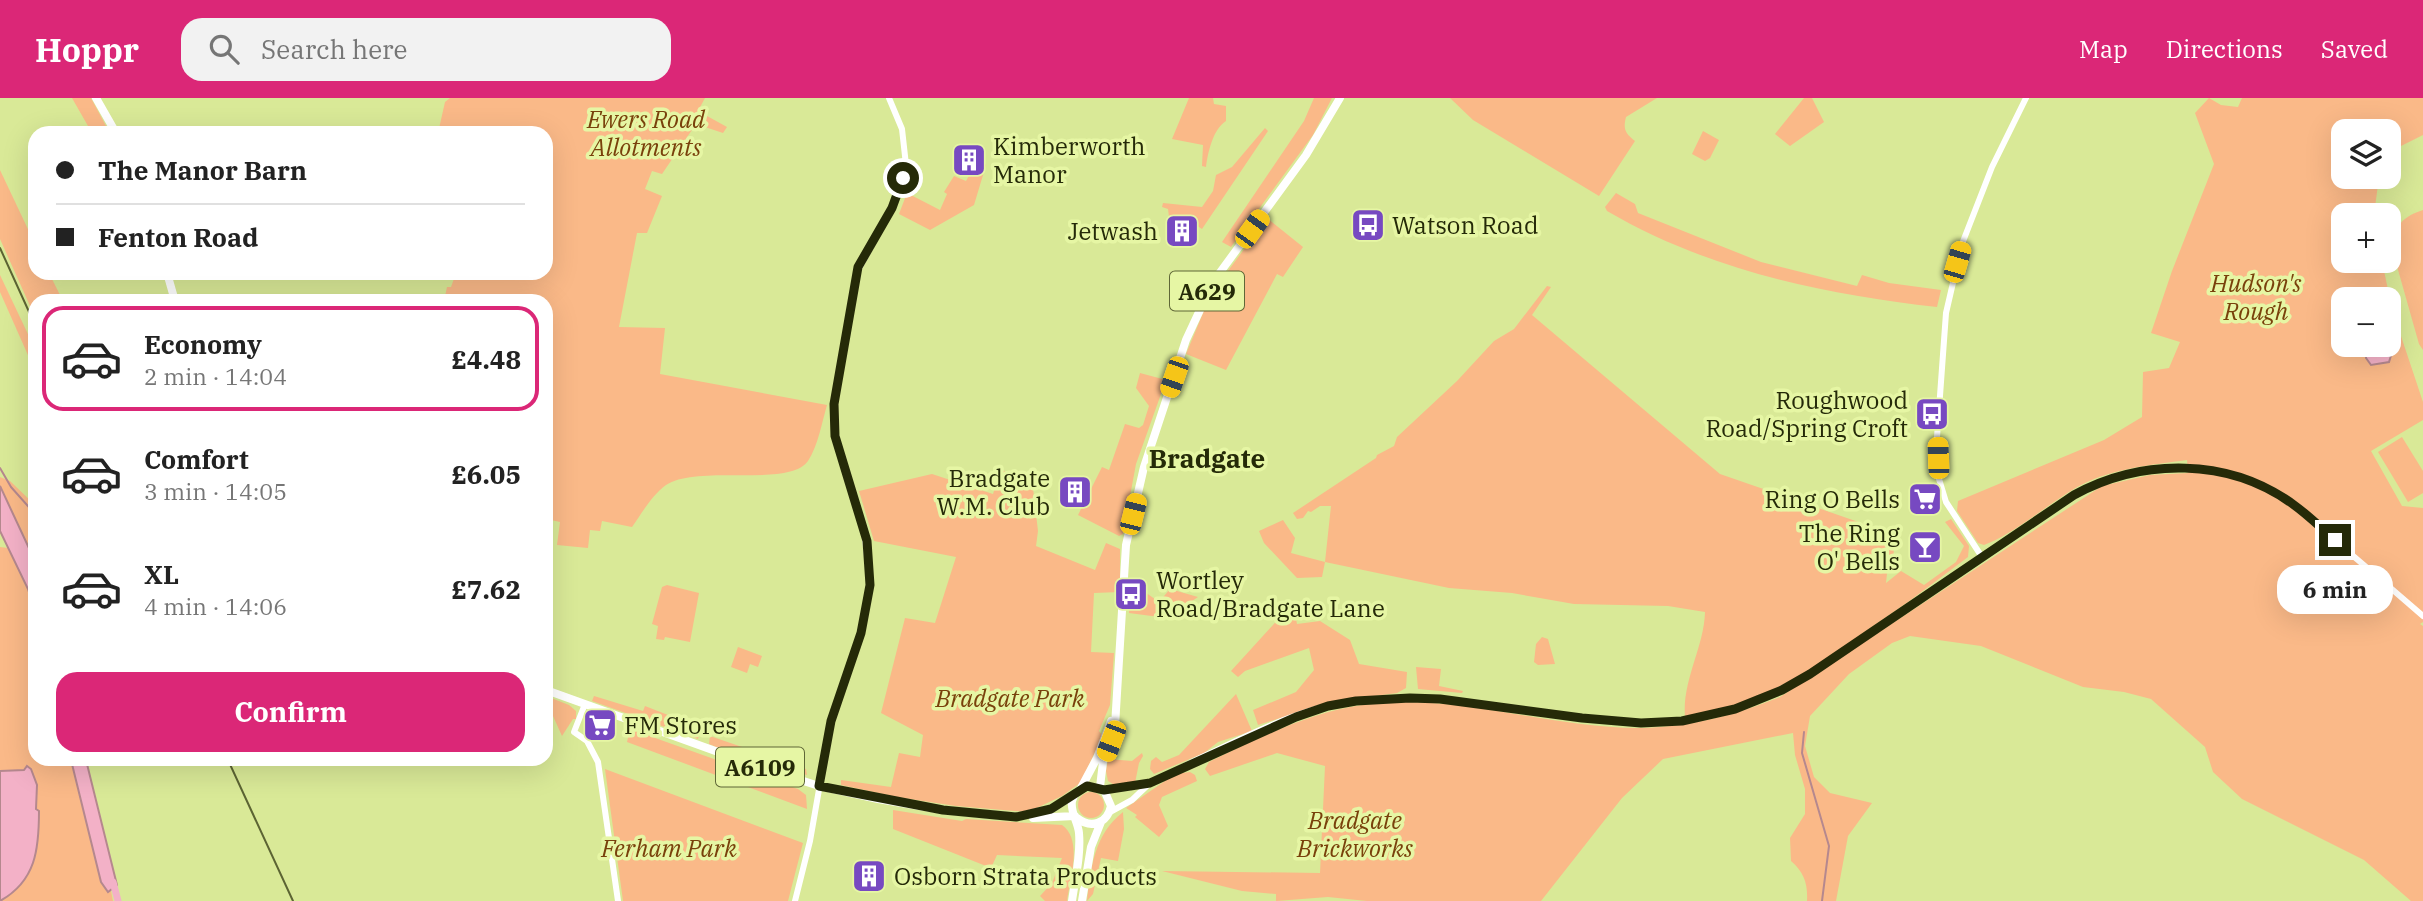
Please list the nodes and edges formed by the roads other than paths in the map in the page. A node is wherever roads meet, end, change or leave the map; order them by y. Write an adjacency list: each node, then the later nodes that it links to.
1 (96, 98): 5 (main road)
2 (888, 98): 12 (street)
3 (1339, 98): 10 (main road, A629)
4 (2026, 98): 6 (street)
5 (112, 126)
6 (1982, 557): 7 (street); 11 (street)
7 (2423, 616)
8 (553, 693): 9 (main road, A6109)
9 (585, 704): 12 (main road, A6109); 20 (street)
10 (1116, 707): 13 (main road, A629); 14 (main road, A629)
11 (1150, 783): 13 (street); 15 (street)
12 (819, 786): 16 (main road, A6109); 21 (street)
13 (1102, 788): 14 (main road); 15 (main road, A629)
14 (1078, 791): 16 (main road, A6109); 17 (main road, A629)
15 (1110, 812): 18 (main road, A629)
16 (1027, 817): 17 (main road, A6109)
17 (1076, 817): 18 (main road); 19 (main road, A629)
18 (1101, 822): 19 (main road, A629)
19 (1080, 880): 22 (main road, A629); 23 (main road, A629)
20 (618, 901)
21 (795, 901)
22 (1072, 901)
23 (1082, 901)

